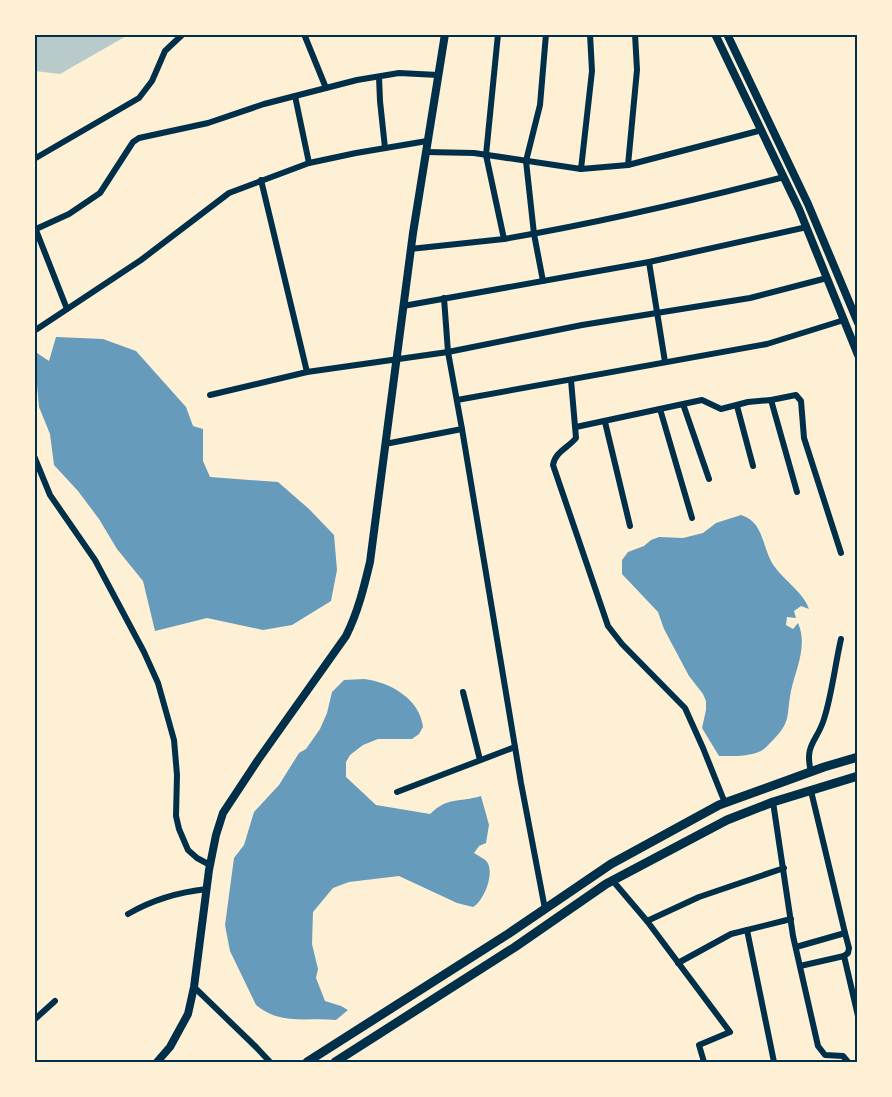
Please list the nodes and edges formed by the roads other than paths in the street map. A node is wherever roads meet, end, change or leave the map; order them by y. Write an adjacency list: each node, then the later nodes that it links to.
1 (183, 34): 19 (street)
2 (304, 34): 12 (street)
3 (445, 34): 10 (street)
4 (498, 34): 18 (street)
5 (546, 34): 20 (street)
6 (590, 34): 23 (street)
7 (635, 34): 22 (street)
8 (715, 34): 14 (main road)
9 (727, 34): 39 (main road)
10 (438, 75): 11 (street); 15 (street)
11 (379, 77): 12 (street); 16 (street)
12 (326, 88): 13 (street)
13 (295, 96): 21 (street); 26 (street)
14 (762, 130): 22 (street); 24 (main road)
15 (427, 141): 16 (street); 17 (street)
16 (385, 148): 21 (street)
17 (426, 152): 18 (street); 30 (street)
18 (486, 155): 20 (street); 29 (street)
19 (34, 159)
20 (526, 161): 23 (street); 28 (street)
21 (309, 163): 25 (street)
22 (628, 165): 23 (street)
23 (581, 169)
24 (784, 177): 27 (main road); 28 (street)
25 (261, 180): 36 (street); 45 (street)
26 (35, 227): 36 (street)
27 (807, 227): 31 (street); 32 (main road)
28 (534, 234): 29 (street); 33 (street)
29 (504, 239): 30 (street)
30 (411, 249): 35 (street)
31 (649, 262): 33 (street); 37 (street)
32 (827, 278): 37 (street); 38 (main road)
33 (543, 281): 34 (street)
34 (444, 298): 35 (street); 41 (street)
35 (403, 306): 43 (street)
36 (68, 309): 40 (street)
37 (656, 314): 41 (street); 44 (street)
38 (844, 320): 42 (main road); 44 (street)
39 (858, 322)
40 (34, 331)
41 (448, 352): 43 (street); 48 (street)
42 (858, 355)
43 (395, 360): 45 (street); 56 (street)
44 (665, 362): 46 (street)
45 (307, 372): 47 (street)
46 (571, 380): 48 (street); 54 (street)
47 (210, 395)
48 (457, 400): 55 (street)
49 (771, 400): 51 (street); 60 (street); 63 (street)
50 (683, 404): 51 (street); 52 (street); 59 (street)
51 (737, 406): 58 (street)
52 (660, 409): 53 (street); 61 (street)
53 (605, 422): 54 (street); 62 (street)
54 (576, 427): 74 (street)
55 (462, 429): 56 (street); 66 (street)
56 (385, 444): 75 (street)
57 (34, 456): 75 (street)
58 (753, 466)
59 (709, 479)
60 (797, 492)
61 (692, 518)
62 (630, 526)
63 (841, 553)
64 (841, 639): 69 (street)
65 (463, 692): 68 (street)
66 (514, 747): 68 (street); 79 (street)
67 (858, 757): 69 (highway)
68 (480, 760): 72 (street)
69 (811, 771): 74 (highway)
70 (858, 776): 71 (highway)
71 (811, 791): 73 (highway); 84 (street)
72 (397, 792)
73 (773, 802): 76 (street); 77 (highway)
74 (724, 803): 79 (highway)
75 (210, 865): 78 (street)
76 (784, 867): 81 (street); 82 (street)
77 (613, 880): 82 (street); 97 (highway)
78 (207, 889): 80 (street); 89 (street)
79 (545, 909): 96 (highway)
80 (128, 914)
81 (791, 919): 83 (street); 85 (street)
82 (646, 921): 87 (street)
83 (747, 930): 87 (street); 99 (street)
84 (845, 933): 85 (street); 86 (street)
85 (796, 947): 88 (street)
86 (844, 956): 88 (street); 90 (street)
87 (678, 963): 98 (street)
88 (800, 966): 100 (street)
89 (194, 987): 94 (street); 95 (street)
90 (854, 988): 92 (street)
91 (55, 1001): 93 (street)
92 (858, 1016)
93 (34, 1020)
94 (157, 1062)
95 (270, 1062)
96 (307, 1062)
97 (335, 1062)
98 (704, 1062)
99 (774, 1062)
100 (848, 1062)

